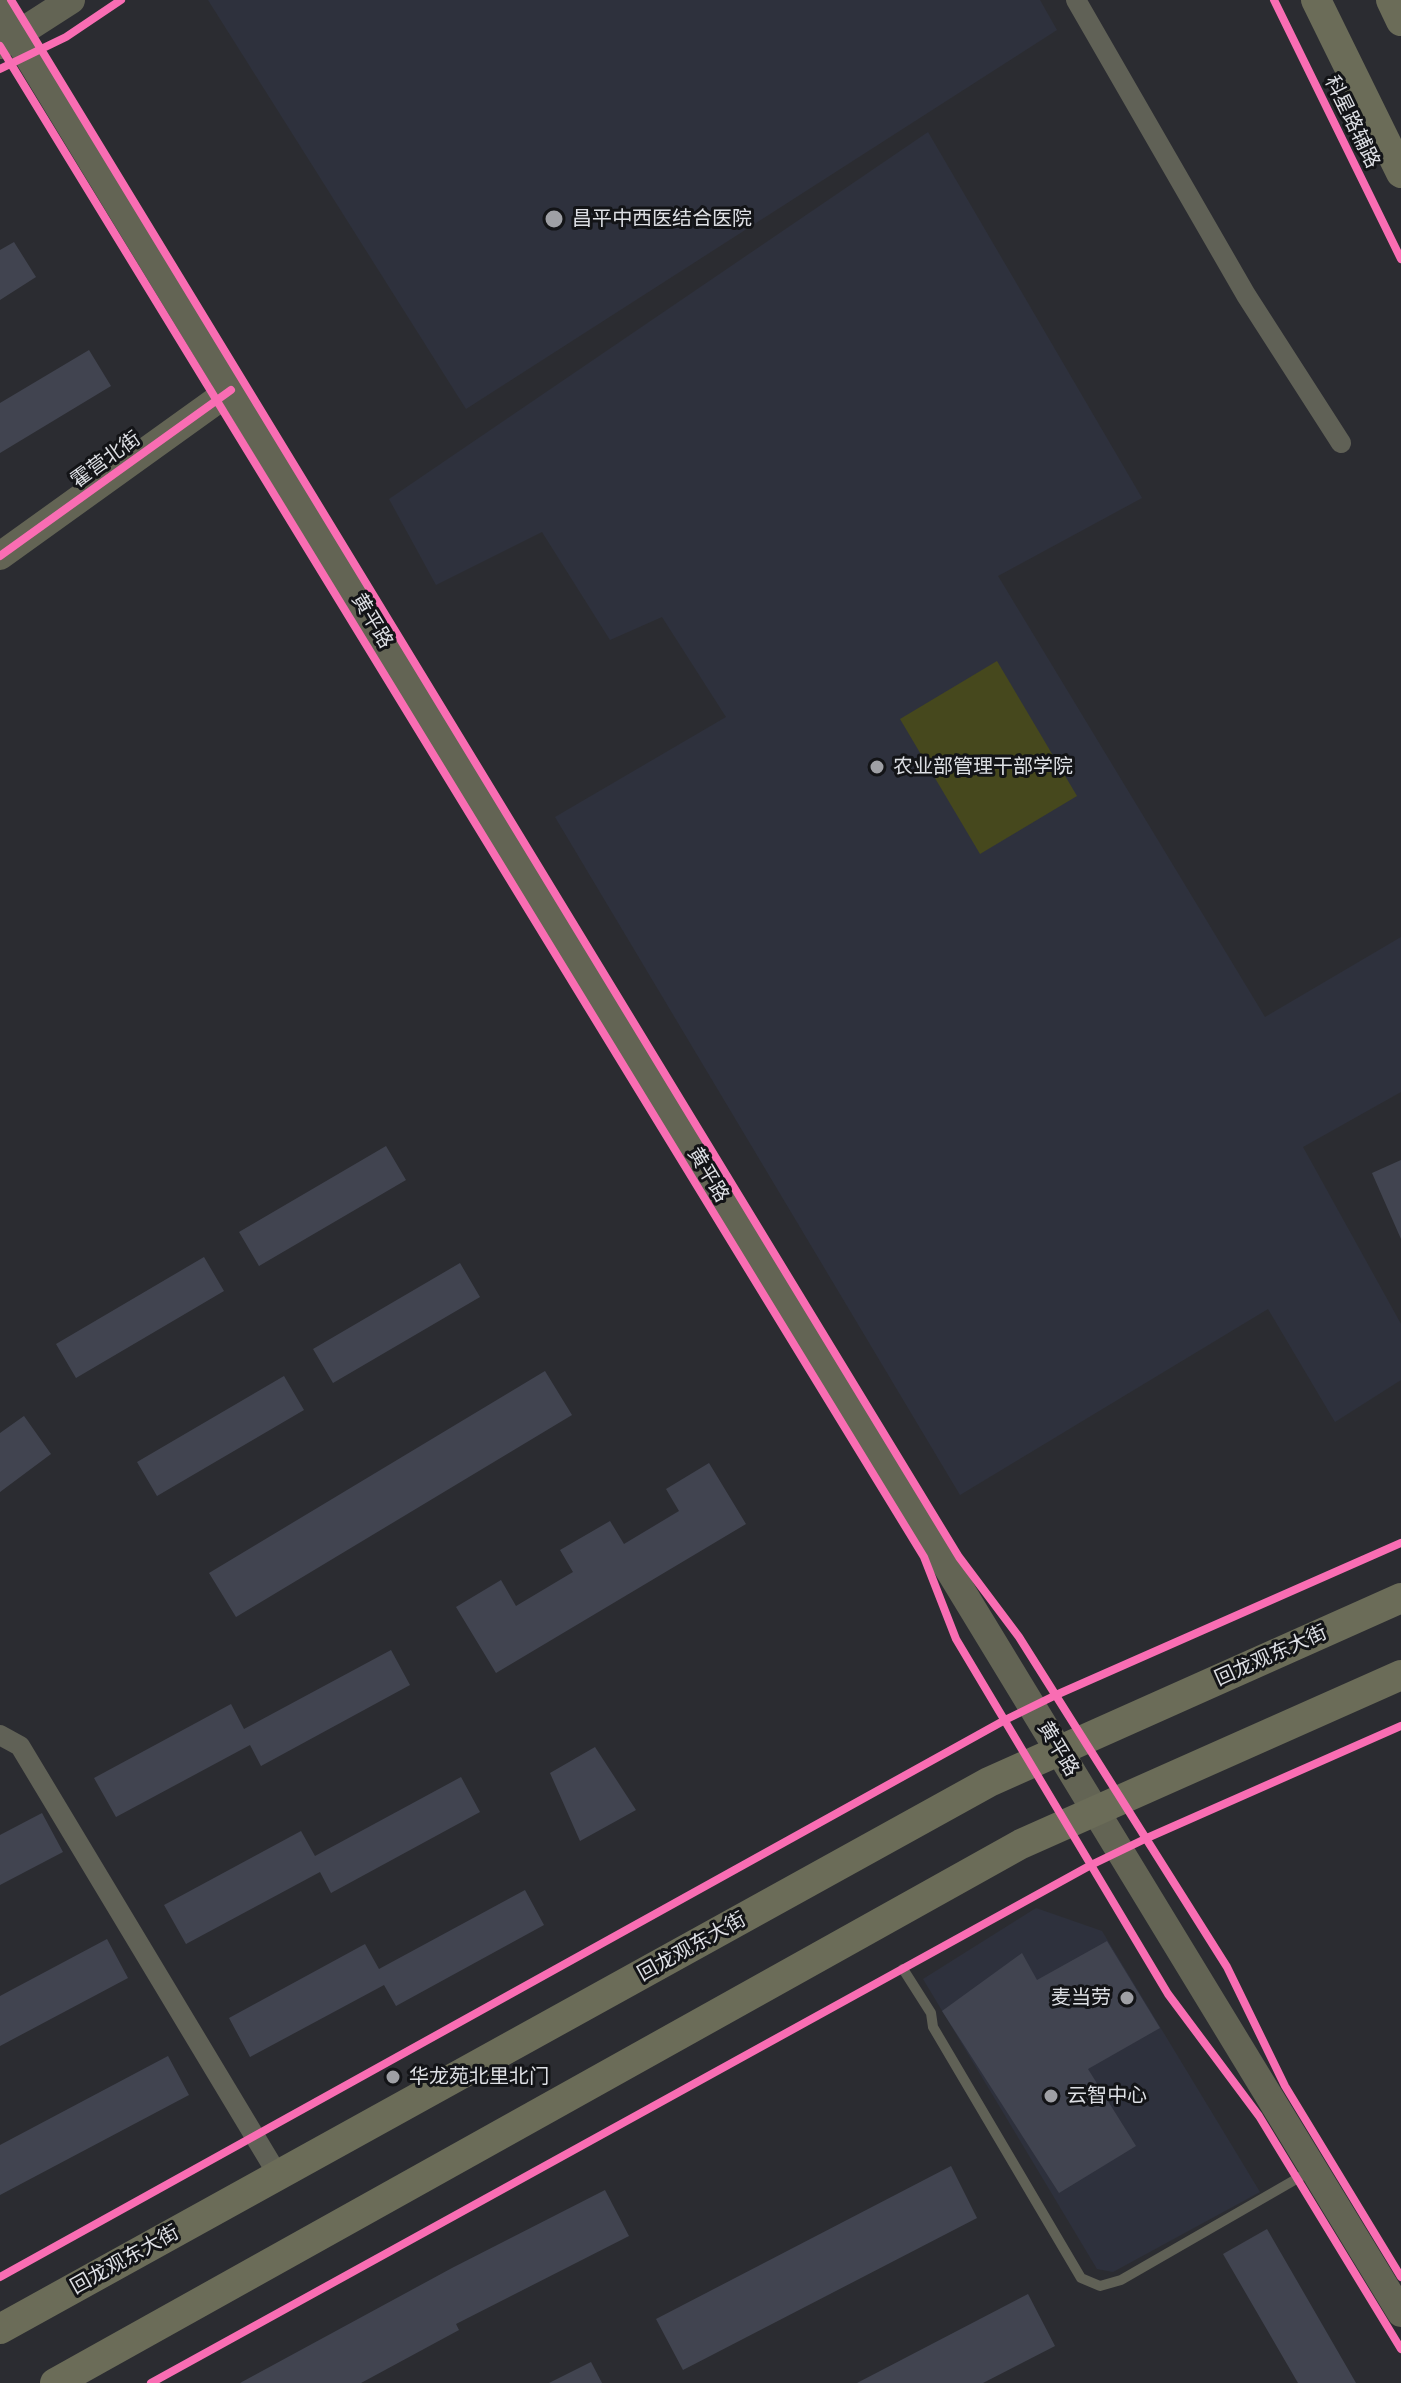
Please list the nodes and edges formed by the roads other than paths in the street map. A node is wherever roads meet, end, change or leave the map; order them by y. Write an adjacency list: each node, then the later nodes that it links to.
1 (71, 0): 7 (main road)
2 (1076, 0): 10 (street)
3 (1316, 0): 8 (main road)
4 (1391, 0): 6 (main road)
5 (0, 10): 7 (main road, 黄平路)
6 (1401, 21)
7 (8, 41): 9 (main road, 黄平路)
8 (1401, 173)
9 (231, 390): 11 (main road, 霍营北街); 15 (main road, 黄平路)
10 (1341, 443)
11 (0, 556)
12 (1401, 1598): 15 (main road, 回龙观东大街)
13 (1401, 1675): 16 (main road)
14 (0, 1735): 19 (street)
15 (1058, 1750): 16 (main road, 黄平路); 19 (main road, 回龙观东大街)
16 (1095, 1810): 18 (main road, 黄平路); 22 (main road)
17 (903, 1969): 18 (lane)
18 (1313, 2169): 20 (main road, 黄平路)
19 (278, 2175): 21 (main road, 回龙观东大街)
20 (1401, 2313)
21 (1, 2329)
22 (96, 2360): 23 (main road); 24 (lane)
23 (55, 2383)
24 (63, 2383)

